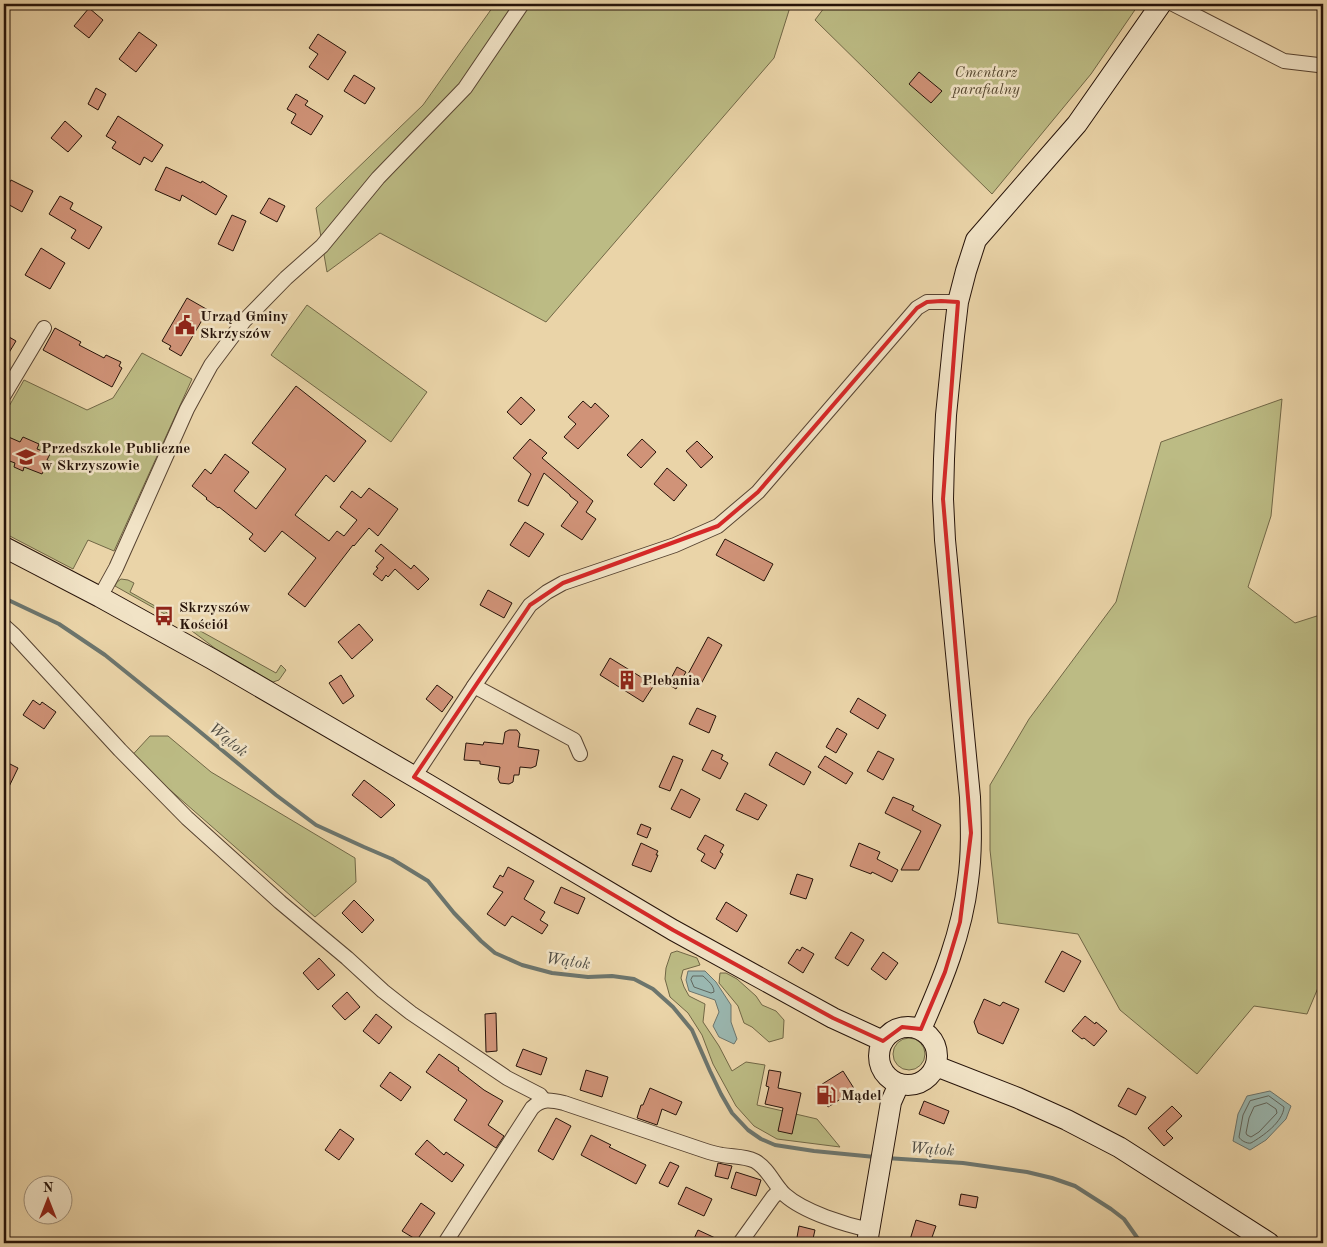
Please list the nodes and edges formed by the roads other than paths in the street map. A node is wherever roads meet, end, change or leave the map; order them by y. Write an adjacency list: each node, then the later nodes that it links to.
1 (522, 4): 9 (street)
2 (1161, 4): 5 (street)
3 (1173, 4): 4 (street)
4 (1323, 67)
5 (958, 302): 11 (street); 14 (street)
6 (44, 328): 7 (street)
7 (4, 395)
8 (4, 547): 9 (street)
9 (100, 597): 13 (street)
10 (4, 626): 18 (street)
11 (474, 686): 12 (street); 13 (street)
12 (580, 754)
13 (414, 777): 15 (street)
14 (920, 1029): 15 (street); 16 (street)
15 (883, 1041): 17 (street)
16 (936, 1066): 17 (street); 23 (street)
17 (899, 1084): 20 (street)
18 (544, 1100): 19 (street); 21 (street)
19 (780, 1190): 20 (street); 22 (street)
20 (869, 1237)
21 (445, 1243)
22 (740, 1243)
23 (1269, 1243)

